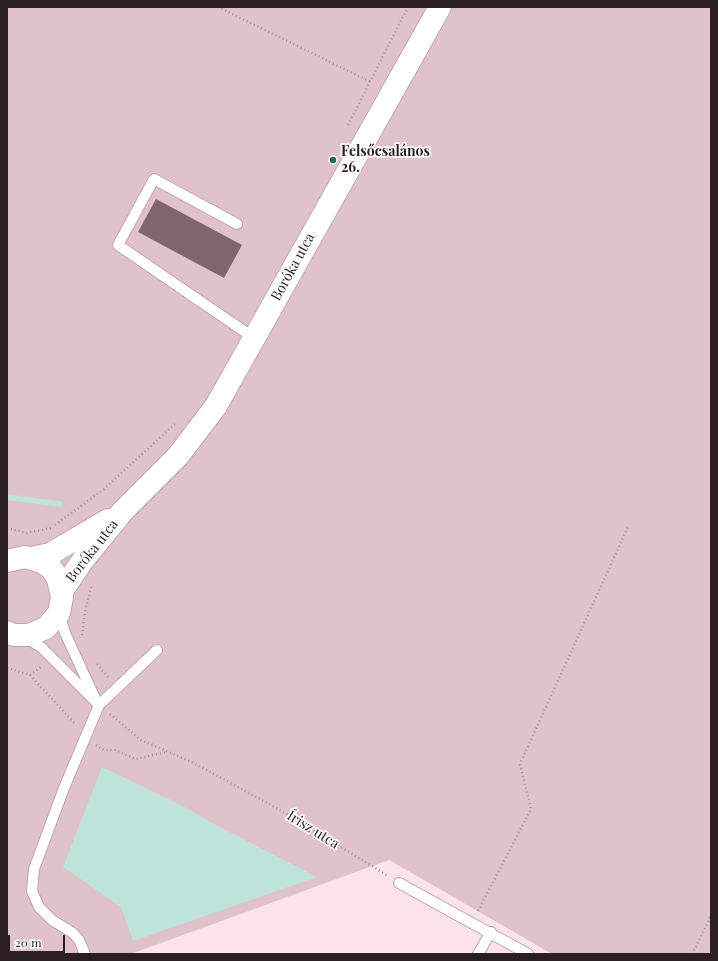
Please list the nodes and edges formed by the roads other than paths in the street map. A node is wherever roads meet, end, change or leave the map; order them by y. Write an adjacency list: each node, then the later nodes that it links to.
1 (440, 7): 3 (street, Boróka utca)
2 (237, 224): 3 (lane)
3 (254, 338): 4 (street, Boróka utca)
4 (76, 552): 5 (street, Boróka utca); 6 (street, Boróka utca)
5 (14, 558): 6 (street)
6 (62, 591): 7 (street)
7 (59, 613): 8 (street); 10 (lane)
8 (15, 634): 10 (lane)
9 (157, 650): 10 (lane)
10 (99, 706): 13 (lane)
11 (399, 883): 12 (lane)
12 (491, 932): 14 (lane); 15 (lane)
13 (84, 954)
14 (478, 954)
15 (528, 954)

